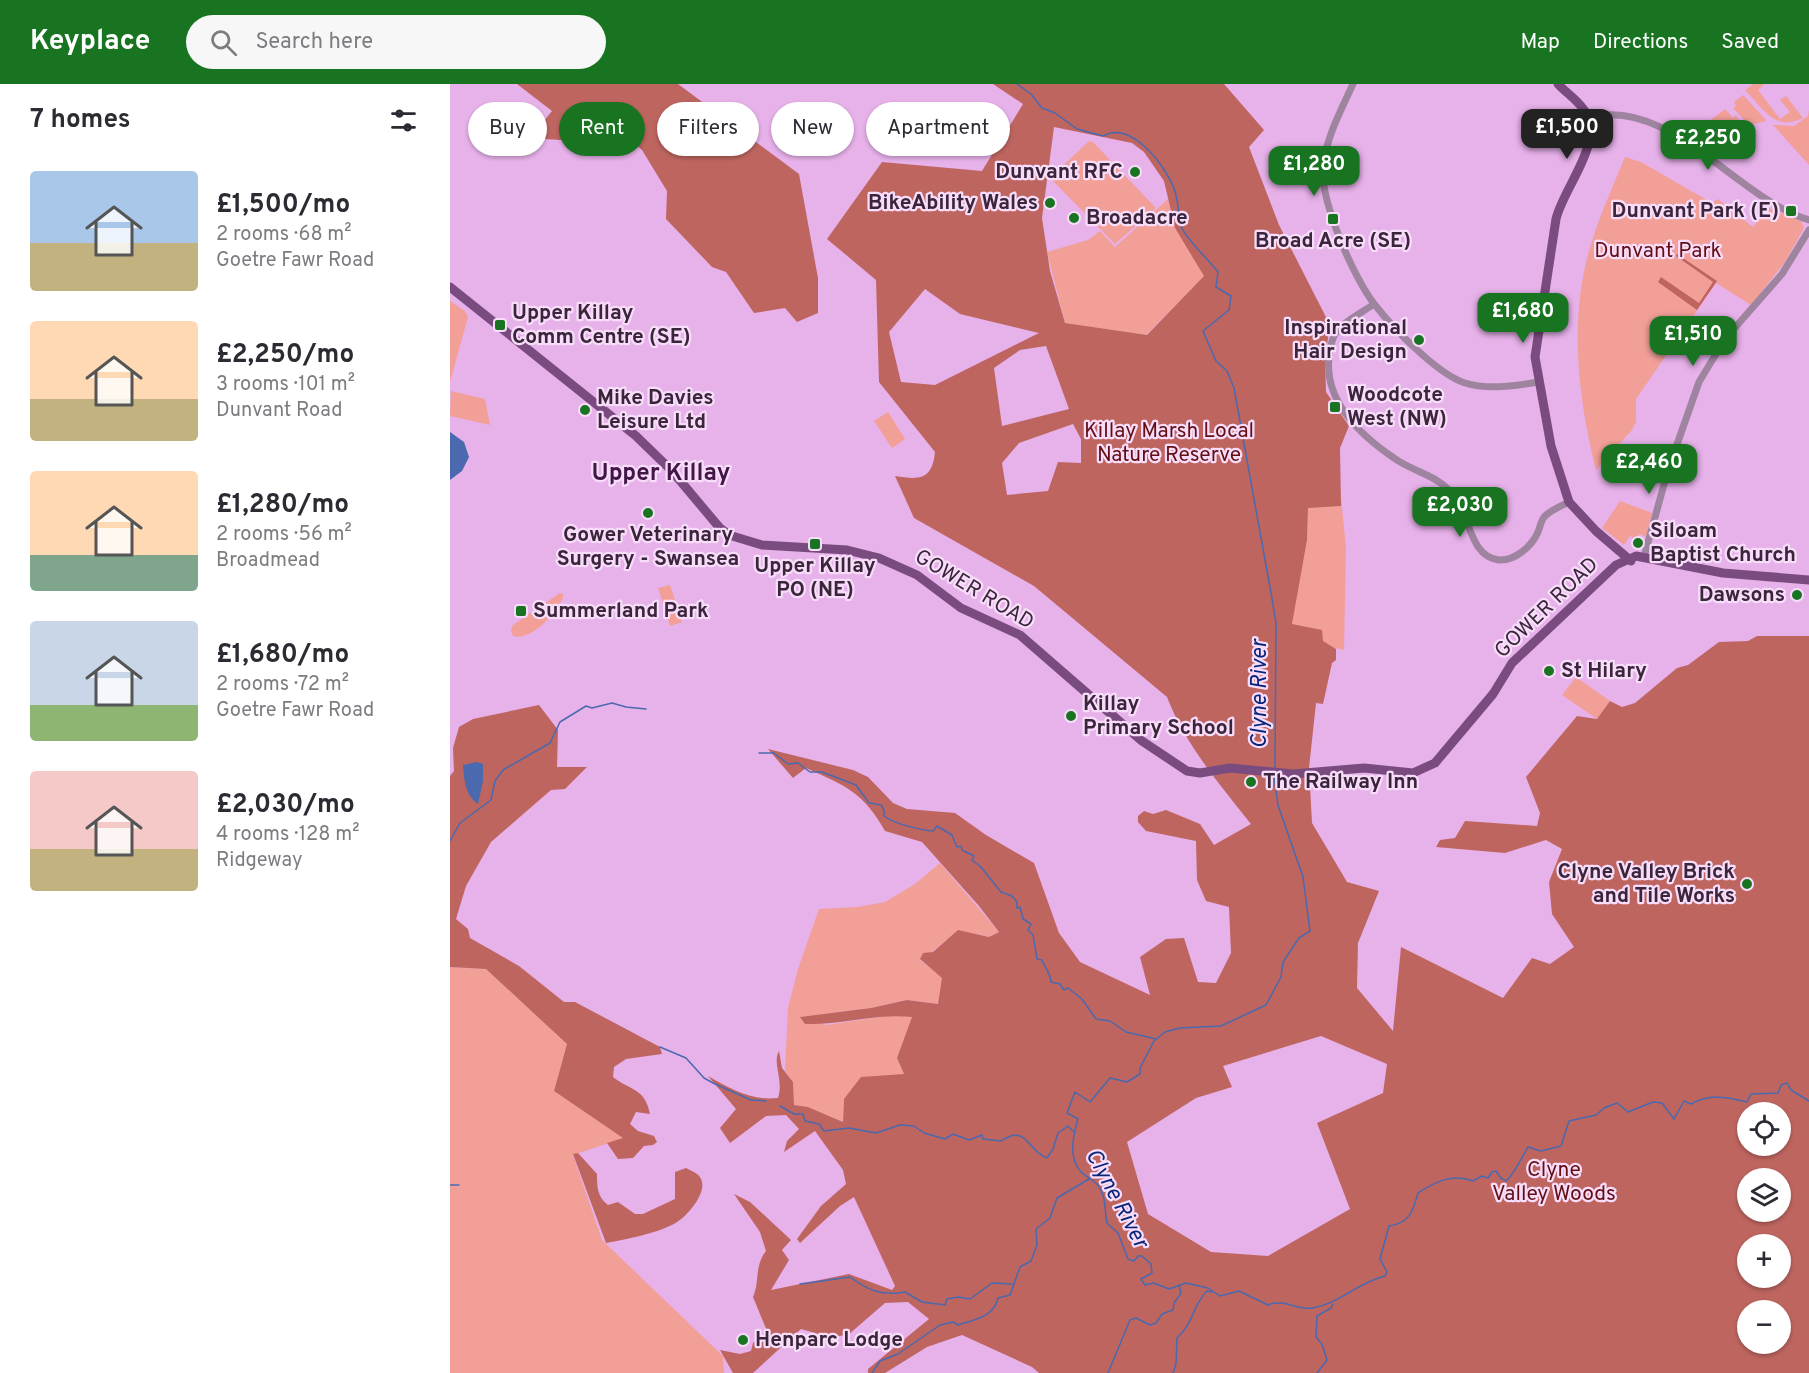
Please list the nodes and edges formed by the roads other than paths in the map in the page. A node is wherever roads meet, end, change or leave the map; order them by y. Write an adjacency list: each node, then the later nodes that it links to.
1 (1353, 84): 7 (street)
2 (1558, 84): 3 (main road)
3 (1588, 118): 4 (street); 8 (main road)
4 (1809, 220)
5 (1809, 230): 10 (street)
6 (450, 287): 11 (main road, GOWER ROAD)
7 (1374, 304): 8 (street); 9 (street)
8 (1538, 382): 9 (main road)
9 (1569, 502): 11 (main road)
10 (1644, 557): 11 (main road, GOWER ROAD); 12 (main road, GOWER ROAD)
11 (1627, 559): 12 (main road, GOWER ROAD)
12 (1684, 566): 13 (main road, GOWER ROAD)
13 (1809, 582)

